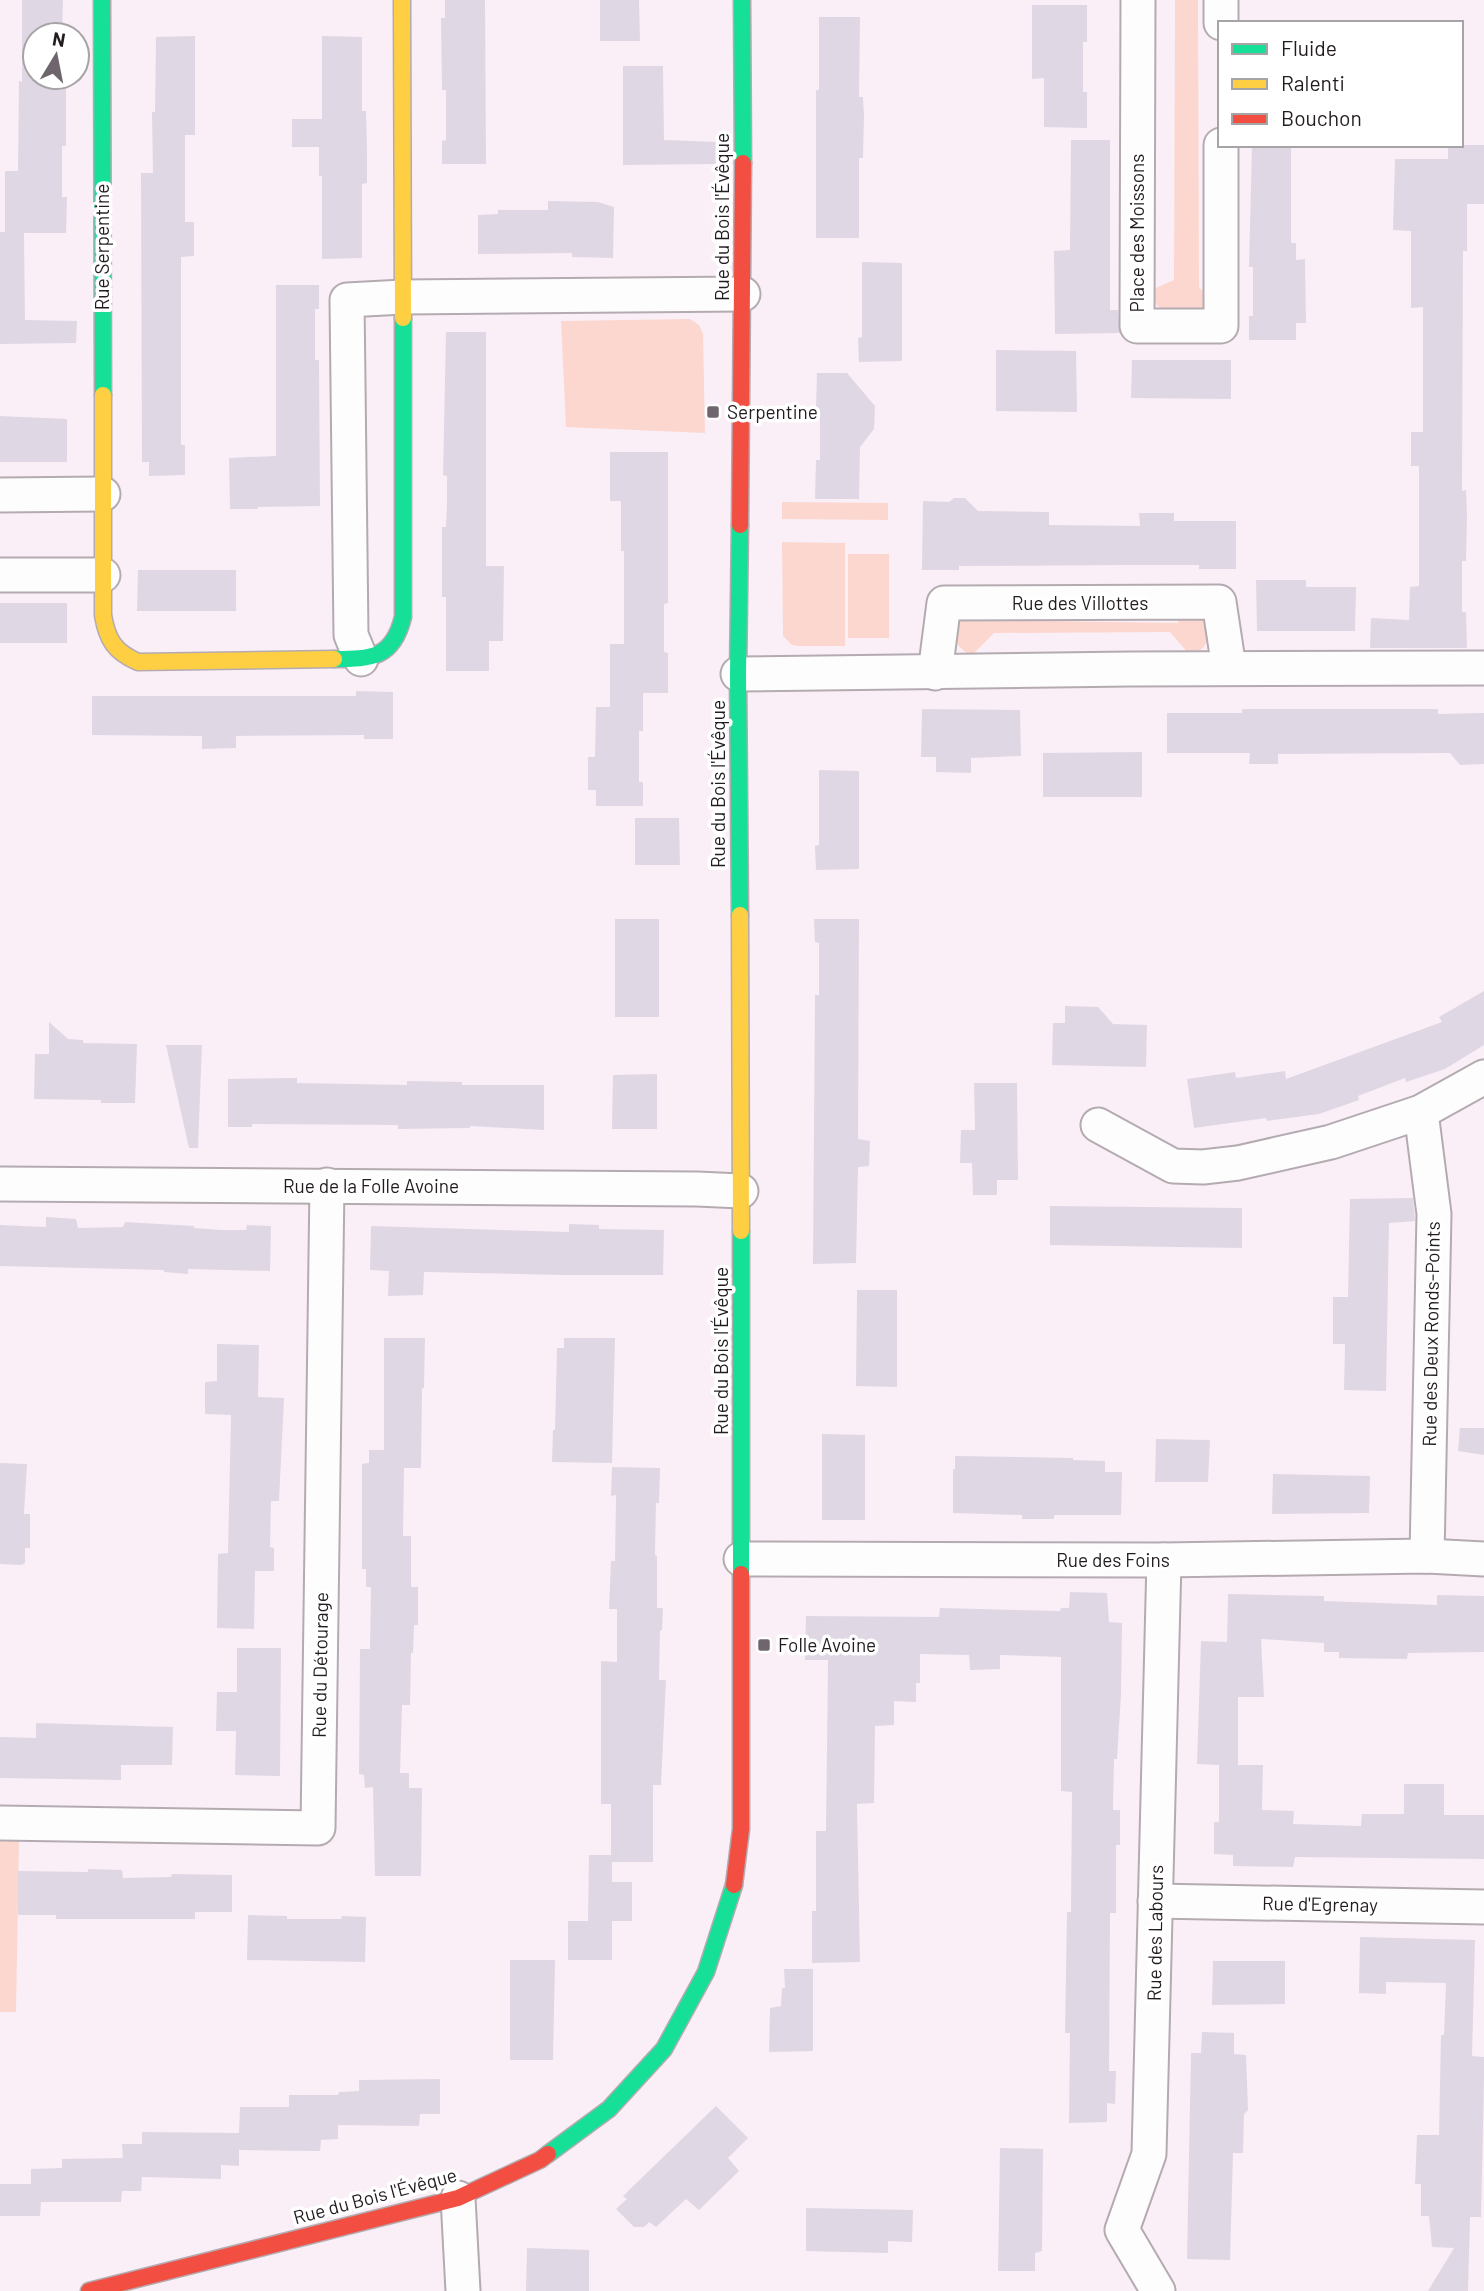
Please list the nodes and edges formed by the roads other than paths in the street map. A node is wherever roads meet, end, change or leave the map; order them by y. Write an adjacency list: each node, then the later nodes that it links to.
1 (102, 0): 10 (street, Rue Serpentine)
2 (402, 0): 9 (street, Rue Serpentine)
3 (742, 0): 8 (street, Rue du Bois l'Évêque)
4 (1138, 0): 7 (street, Place des Moissons)
5 (1221, 0): 6 (street)
6 (1221, 21)
7 (1221, 147)
8 (743, 294): 9 (street); 18 (street, Rue du Bois l'Évêque)
9 (403, 297): 14 (street, Rue Serpentine); 14 (street)
10 (103, 494): 11 (street); 13 (street, Rue Serpentine)
11 (0, 495)
12 (0, 575): 13 (street)
13 (103, 575): 14 (street, Rue Serpentine)
14 (360, 659)
15 (1229, 668): 16 (street); 17 (street); 17 (street, Rue des Villottes)
16 (1484, 668)
17 (935, 673): 18 (street)
18 (738, 674): 24 (street, Rue du Bois l'Évêque)
19 (1484, 1077): 20 (street)
20 (1421, 1112): 21 (street); 25 (street, Rue des Deux Ronds-Points)
21 (1098, 1125)
22 (0, 1184): 23 (street, Rue de la Folle Avoine)
23 (327, 1185): 24 (street, Rue de la Folle Avoine); 29 (street, Rue du Détourage)
24 (741, 1191): 26 (street, Rue du Bois l'Évêque)
25 (1427, 1556): 27 (street, Rue des Foins); 28 (street, Rue des Foins)
26 (741, 1559): 28 (street, Rue des Foins); 32 (street, Rue du Bois l'Évêque)
27 (1484, 1559)
28 (1164, 1560): 30 (street, Rue des Labours)
29 (0, 1823)
30 (1155, 1900): 31 (street, Rue d'Egrenay); 35 (street, Rue des Labours)
31 (1484, 1907)
32 (458, 2198): 33 (street, Rue du Bois l'Évêque); 34 (street)
33 (89, 2291)
34 (463, 2291)
35 (1158, 2291)

